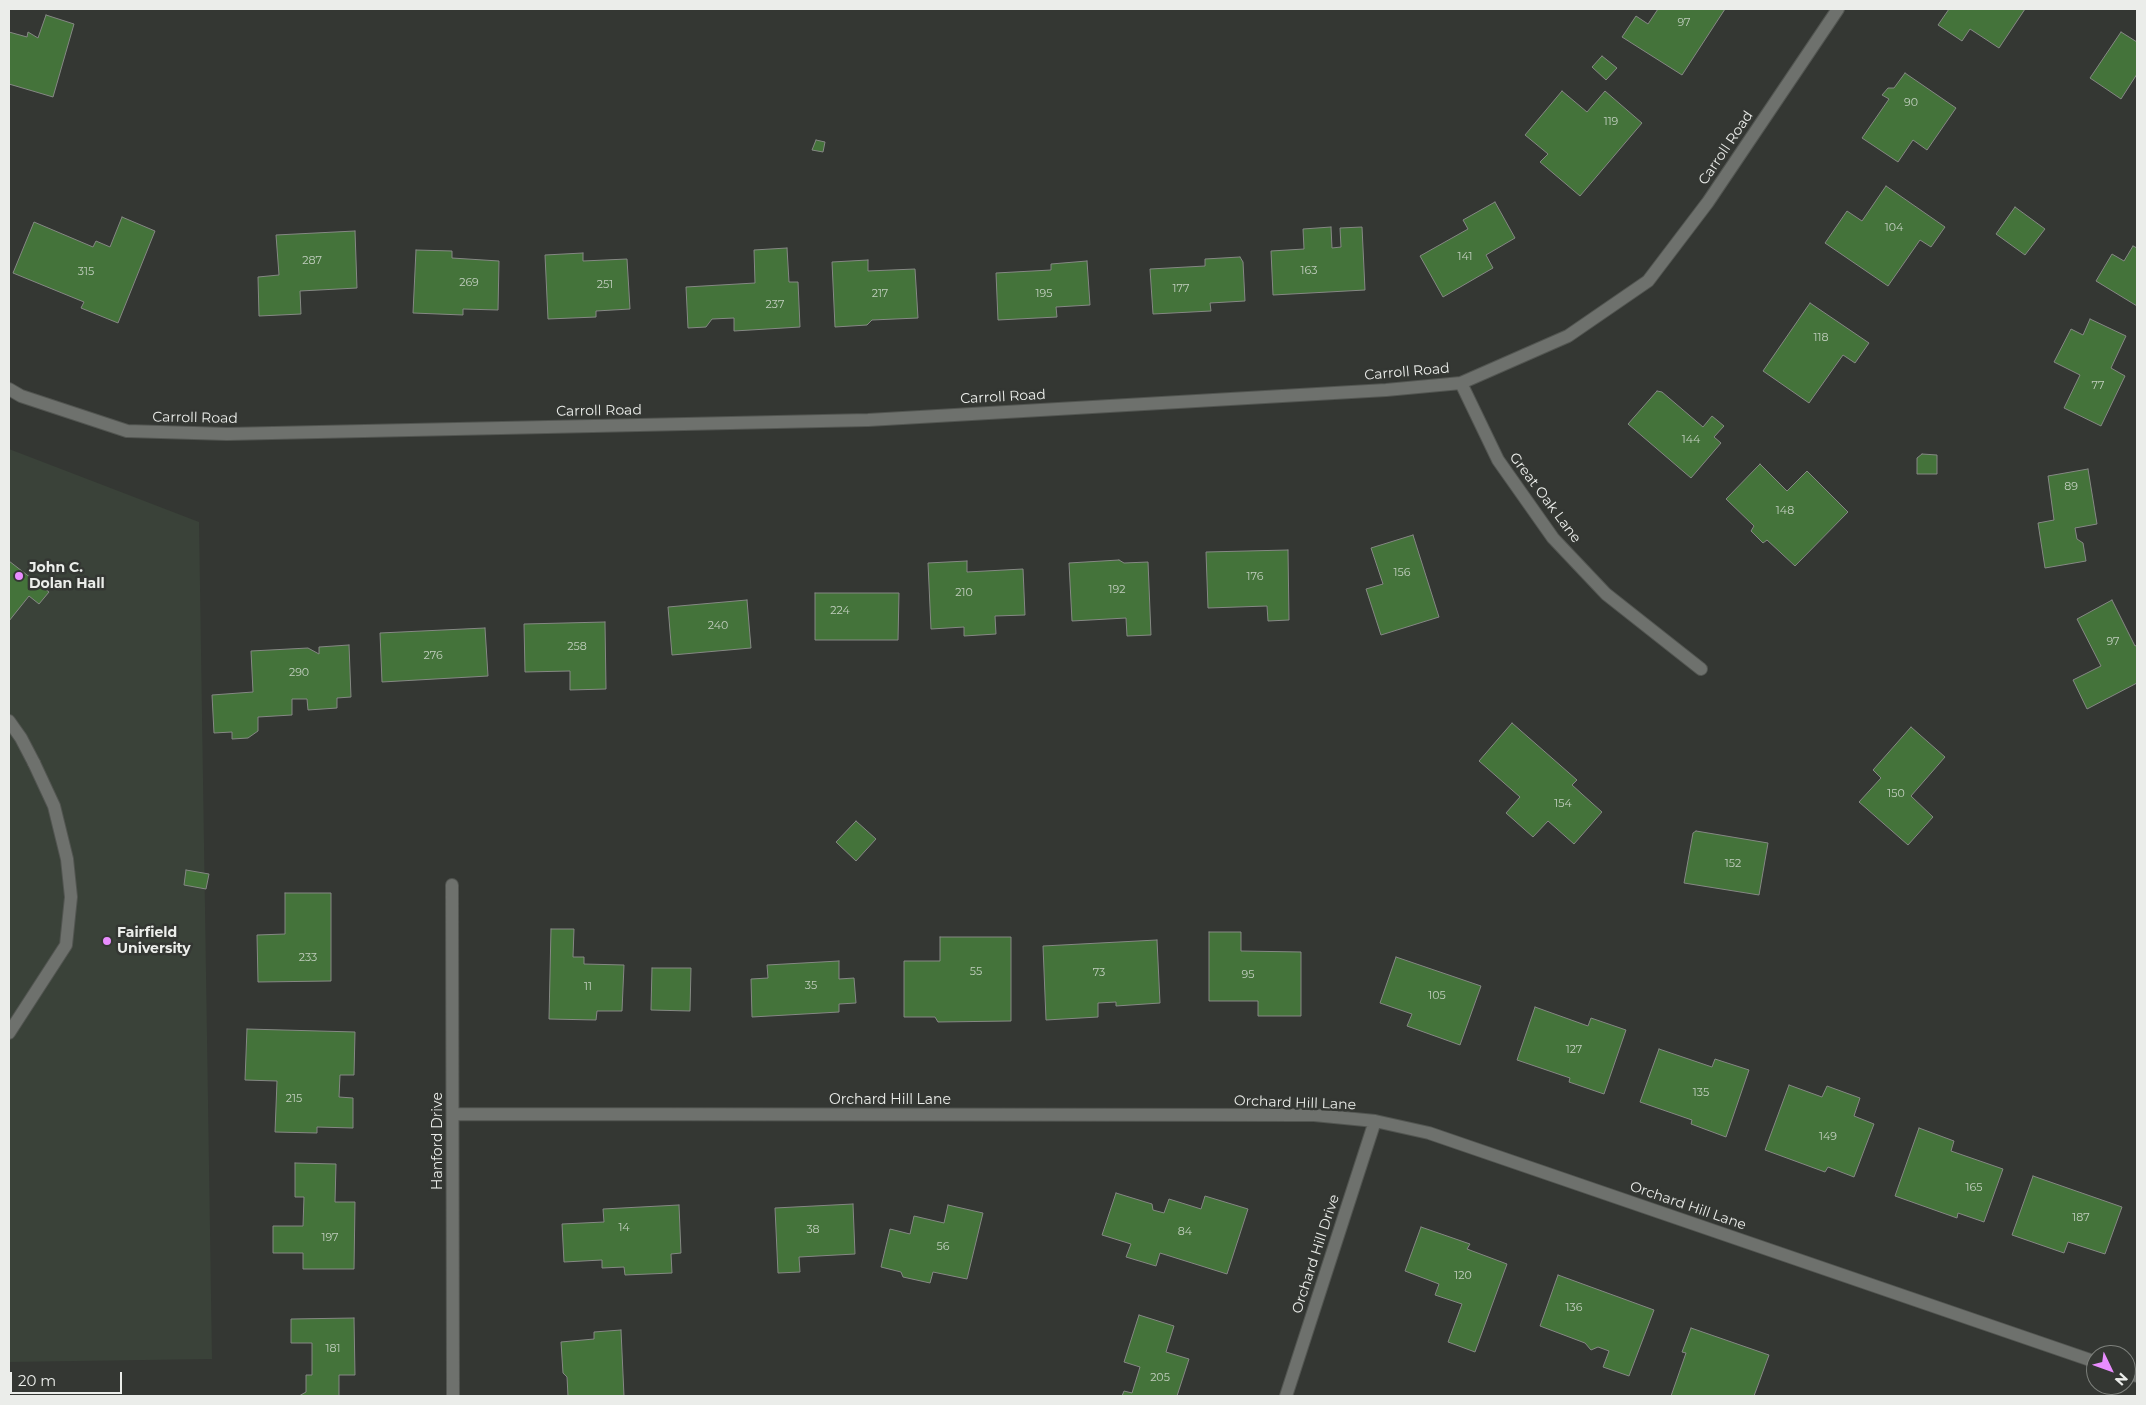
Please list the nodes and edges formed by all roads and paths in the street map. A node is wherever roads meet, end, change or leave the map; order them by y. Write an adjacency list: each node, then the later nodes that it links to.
1 (1838, 9): 2 (street, Carroll Road)
2 (1461, 383): 3 (street, Carroll Road); 4 (street, Great Oak Lane)
3 (9, 389)
4 (1701, 669)
5 (9, 722): 7 (street)
6 (452, 885): 8 (street, Hanford Drive)
7 (9, 1032)
8 (454, 1114): 9 (street, Orchard Hill Lane); 11 (street, Hanford Drive)
9 (1375, 1121): 10 (street, Orchard Hill Lane); 12 (street, Orchard Hill Drive)
10 (2086, 1359)
11 (453, 1396)
12 (1286, 1396)

